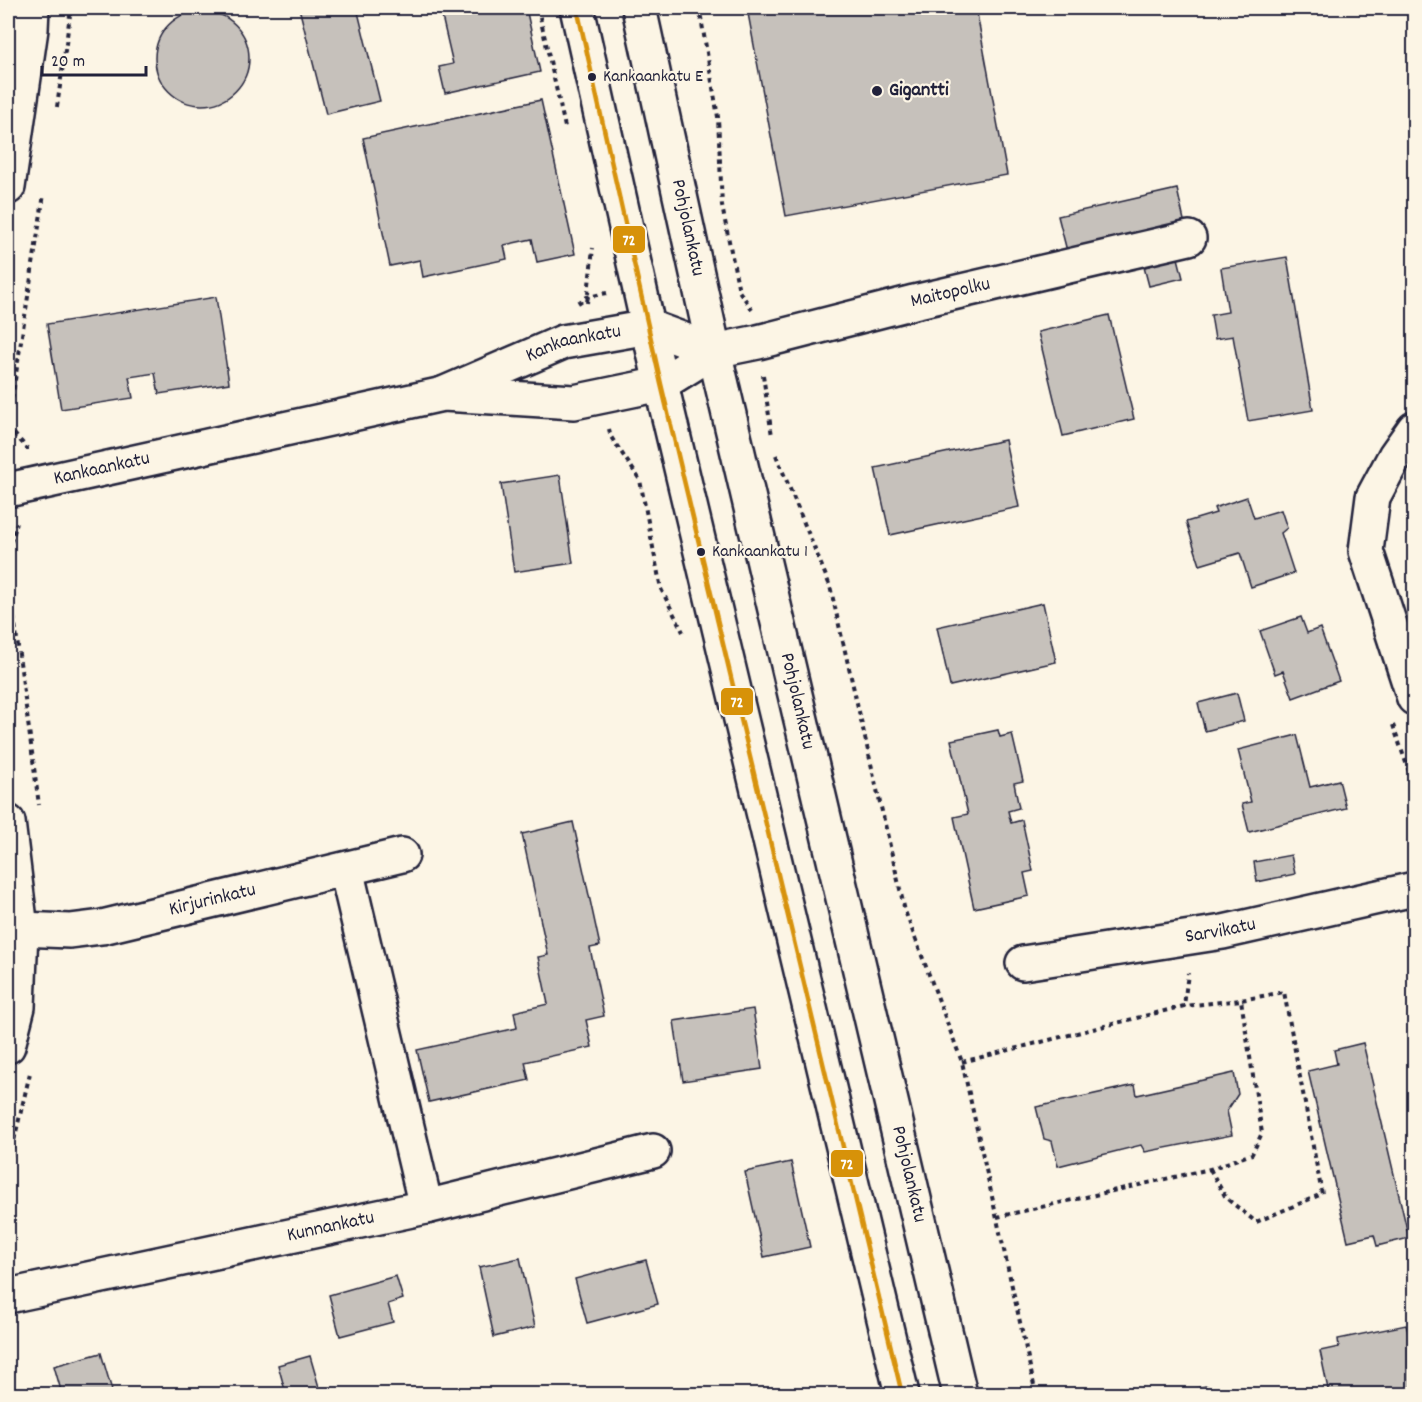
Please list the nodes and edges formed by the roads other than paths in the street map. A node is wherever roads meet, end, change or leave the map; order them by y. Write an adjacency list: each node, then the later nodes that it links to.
1 (32, 8): 4 (street)
2 (577, 8): 6 (street)
3 (639, 8): 7 (street, Pohjolankatu)
4 (8, 187)
5 (1189, 238): 7 (street, Maitopolku)
6 (649, 327): 7 (street, Kankaankatu); 8 (street); 9 (street, Kankaankatu)
7 (714, 351): 8 (street, Kankaankatu); 24 (street, Pohjolankatu)
8 (661, 384): 9 (street, Kankaankatu); 23 (street)
9 (443, 394): 11 (street, Kankaankatu)
10 (1414, 429): 12 (street)
11 (8, 490)
12 (1414, 698)
13 (8, 822): 17 (street)
14 (402, 855): 15 (street, Kirjurinkatu)
15 (346, 869): 17 (street, Kirjurinkatu); 21 (street)
16 (1414, 889): 18 (street, Sarvikatu)
17 (21, 929): 19 (street)
18 (1023, 963)
19 (8, 1046)
20 (652, 1151): 21 (street, Kunnankatu)
21 (426, 1207): 22 (street, Kunnankatu)
22 (8, 1296)
23 (902, 1395)
24 (960, 1395)

